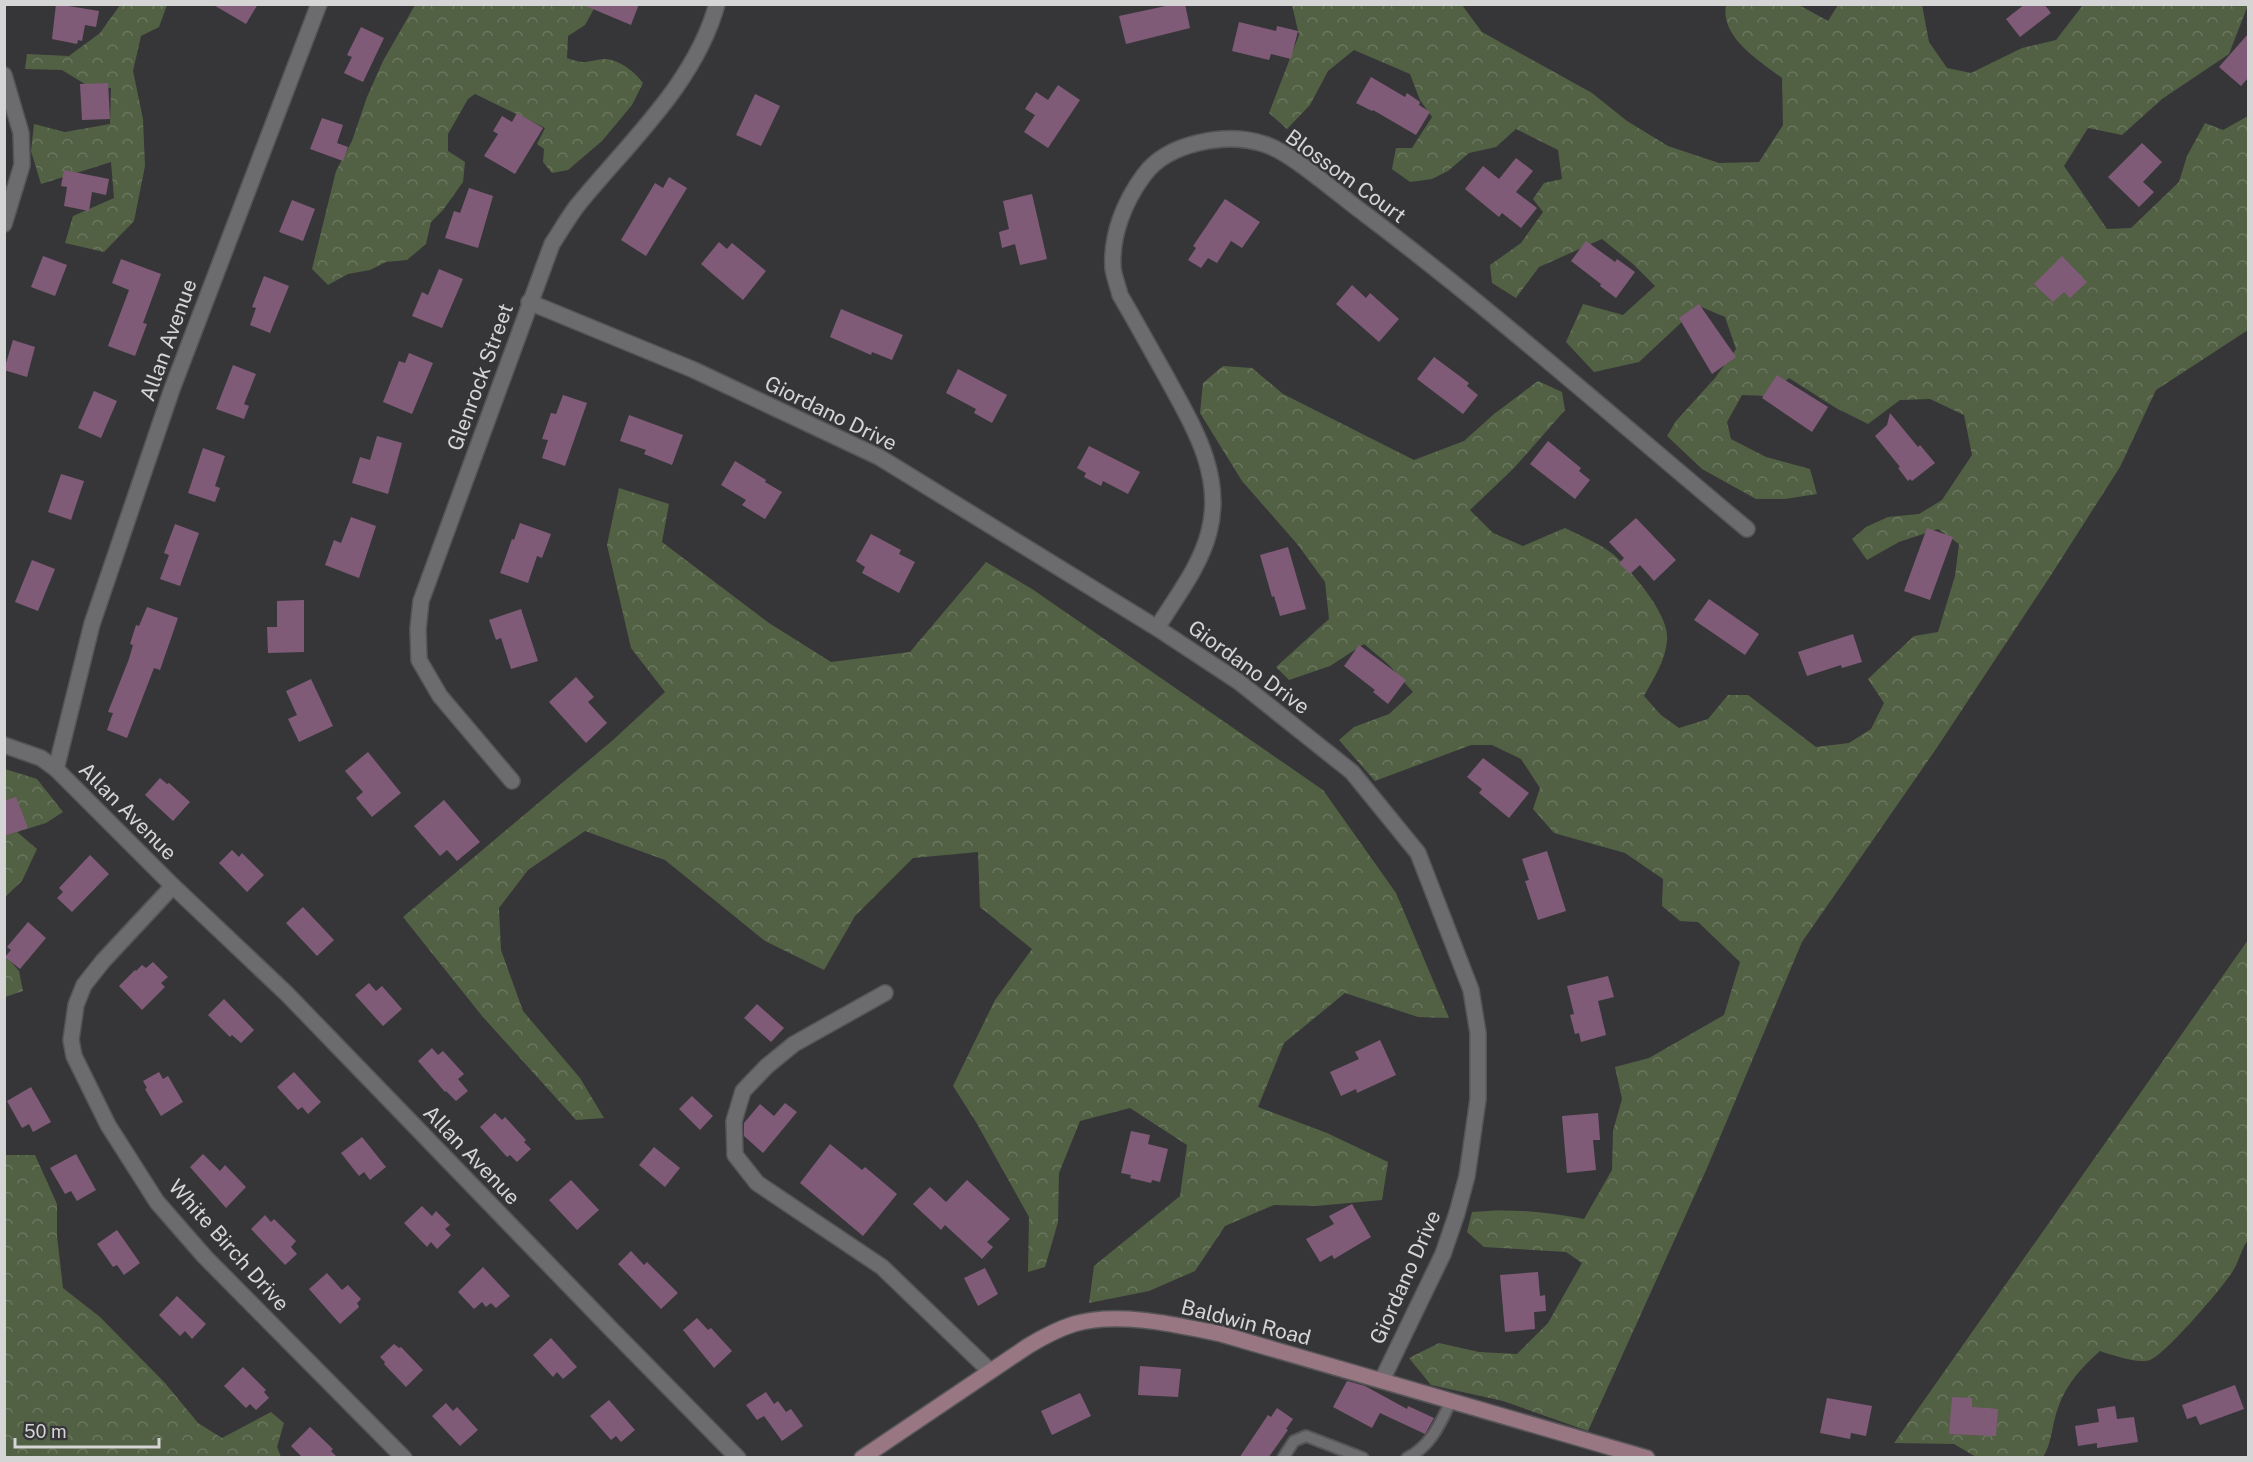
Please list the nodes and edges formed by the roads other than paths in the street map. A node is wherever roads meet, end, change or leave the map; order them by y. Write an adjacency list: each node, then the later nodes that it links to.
1 (319, 4): 9 (street, Allan Avenue)
2 (717, 4): 5 (street, Glenrock Street)
3 (4, 75): 4 (street)
4 (4, 224)
5 (529, 302): 7 (street, Giordano Drive); 10 (street, Glenrock Street)
6 (1746, 529): 7 (street, Blossom Court)
7 (1157, 628): 14 (street, Giordano Drive)
8 (4, 745): 9 (street)
9 (57, 769): 11 (street, Allan Avenue)
10 (512, 781)
11 (173, 886): 16 (street, White Birch Drive); 17 (street, Allan Avenue)
12 (885, 993): 13 (street)
13 (990, 1371): 14 (street, Baldwin Road); 18 (street, Baldwin Road)
14 (1382, 1380): 15 (street, Baldwin Road)
15 (1452, 1401): 21 (lane); 22 (street, Baldwin Road)
16 (404, 1458)
17 (738, 1458)
18 (862, 1458)
19 (1283, 1458): 20 (lane)
20 (1363, 1458)
21 (1407, 1458)
22 (1647, 1458)

